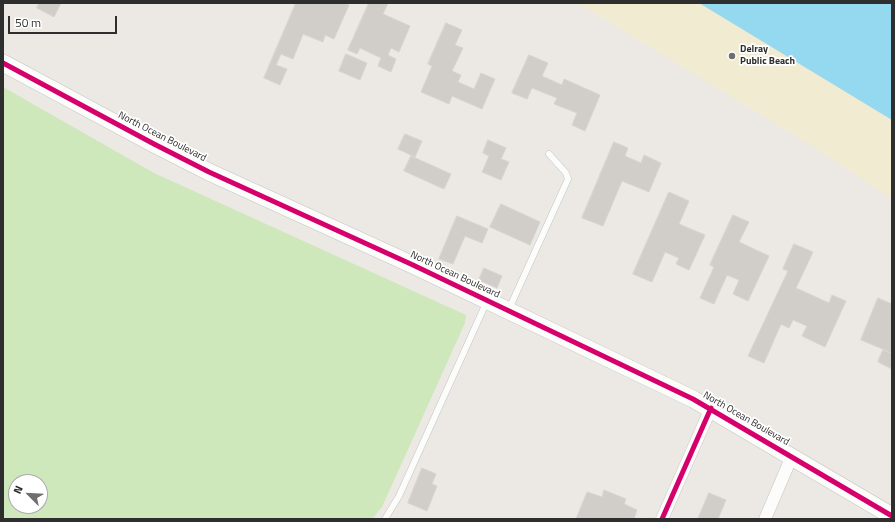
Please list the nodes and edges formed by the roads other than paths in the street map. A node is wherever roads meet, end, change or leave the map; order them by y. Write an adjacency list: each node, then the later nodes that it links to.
1 (3, 63): 3 (main road, North Ocean Boulevard)
2 (550, 154): 4 (lane)
3 (487, 300): 4 (main road, North Ocean Boulevard); 8 (lane)
4 (508, 311): 5 (main road, North Ocean Boulevard)
5 (711, 408): 6 (main road, North Ocean Boulevard); 9 (street)
6 (792, 456): 7 (main road, North Ocean Boulevard); 10 (street)
7 (892, 516)
8 (385, 519)
9 (662, 519)
10 (765, 519)

